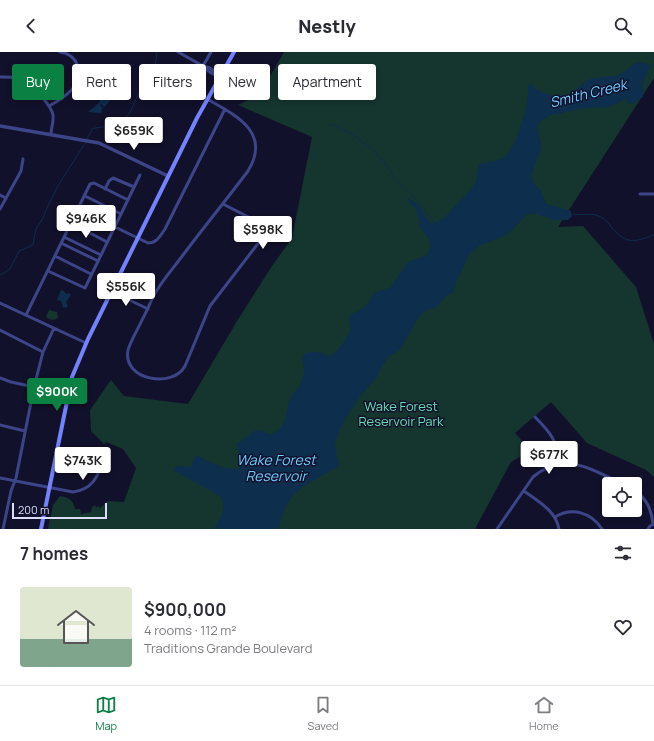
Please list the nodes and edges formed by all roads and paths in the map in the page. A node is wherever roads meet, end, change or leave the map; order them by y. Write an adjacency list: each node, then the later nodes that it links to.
1 (60, 52): 11 (street)
2 (178, 52): 5 (street)
3 (211, 52): 6 (street)
4 (234, 52): 7 (main road)
5 (199, 64)
6 (204, 64)
7 (227, 64)
8 (0, 77): 11 (street)
9 (214, 87): 10 (main road)
10 (207, 99): 12 (street); 17 (main road)
11 (49, 106): 14 (street)
12 (225, 109): 26 (street); 33 (street)
13 (0, 126): 14 (street)
14 (50, 134): 17 (street)
15 (23, 160): 24 (street)
16 (140, 176): 18 (street)
17 (168, 176): 33 (main road)
18 (134, 187): 19 (street); 25 (street)
19 (105, 189): 23 (street); 25 (street)
20 (640, 194): 21 (street)
21 (654, 194)
22 (0, 195): 24 (street)
23 (85, 196): 28 (street); 29 (street)
24 (6, 198): 27 (street)
25 (128, 200): 29 (street)
26 (223, 204): 43 (street); 43 (street)
27 (0, 209)
28 (78, 209): 30 (street); 31 (street)
29 (121, 214): 31 (street)
30 (71, 223): 32 (street); 34 (street)
31 (114, 228): 33 (street); 34 (street)
32 (64, 237): 35 (street); 36 (street)
33 (137, 239): 41 (main road)
34 (108, 242): 36 (street)
35 (61, 243): 37 (street); 38 (street)
36 (101, 255): 38 (street)
37 (55, 256): 39 (street); 40 (street)
38 (98, 261): 40 (street)
39 (48, 271): 40 (street); 44 (street)
40 (91, 274)
41 (111, 291): 43 (street); 47 (main road)
42 (0, 303): 44 (street)
43 (148, 309)
44 (26, 315): 45 (street)
45 (54, 328): 47 (street); 48 (street)
46 (0, 330): 48 (street)
47 (86, 343): 59 (main road)
48 (43, 352): 50 (street)
49 (0, 378): 50 (street)
50 (34, 387): 53 (street)
51 (535, 417): 55 (street)
52 (0, 425): 53 (street)
53 (25, 430): 58 (street)
54 (106, 455): 59 (street)
55 (560, 464): 56 (street); 60 (street)
56 (607, 477)
57 (0, 478): 58 (street)
58 (15, 481): 59 (street); 64 (street)
59 (49, 488): 65 (main road)
60 (524, 491): 62 (street); 66 (street)
61 (642, 497): 63 (street)
62 (555, 517): 67 (street); 68 (street)
63 (654, 524): 69 (street)
64 (3, 529)
65 (41, 529)
66 (497, 529)
67 (559, 529)
68 (602, 529)
69 (648, 529)

